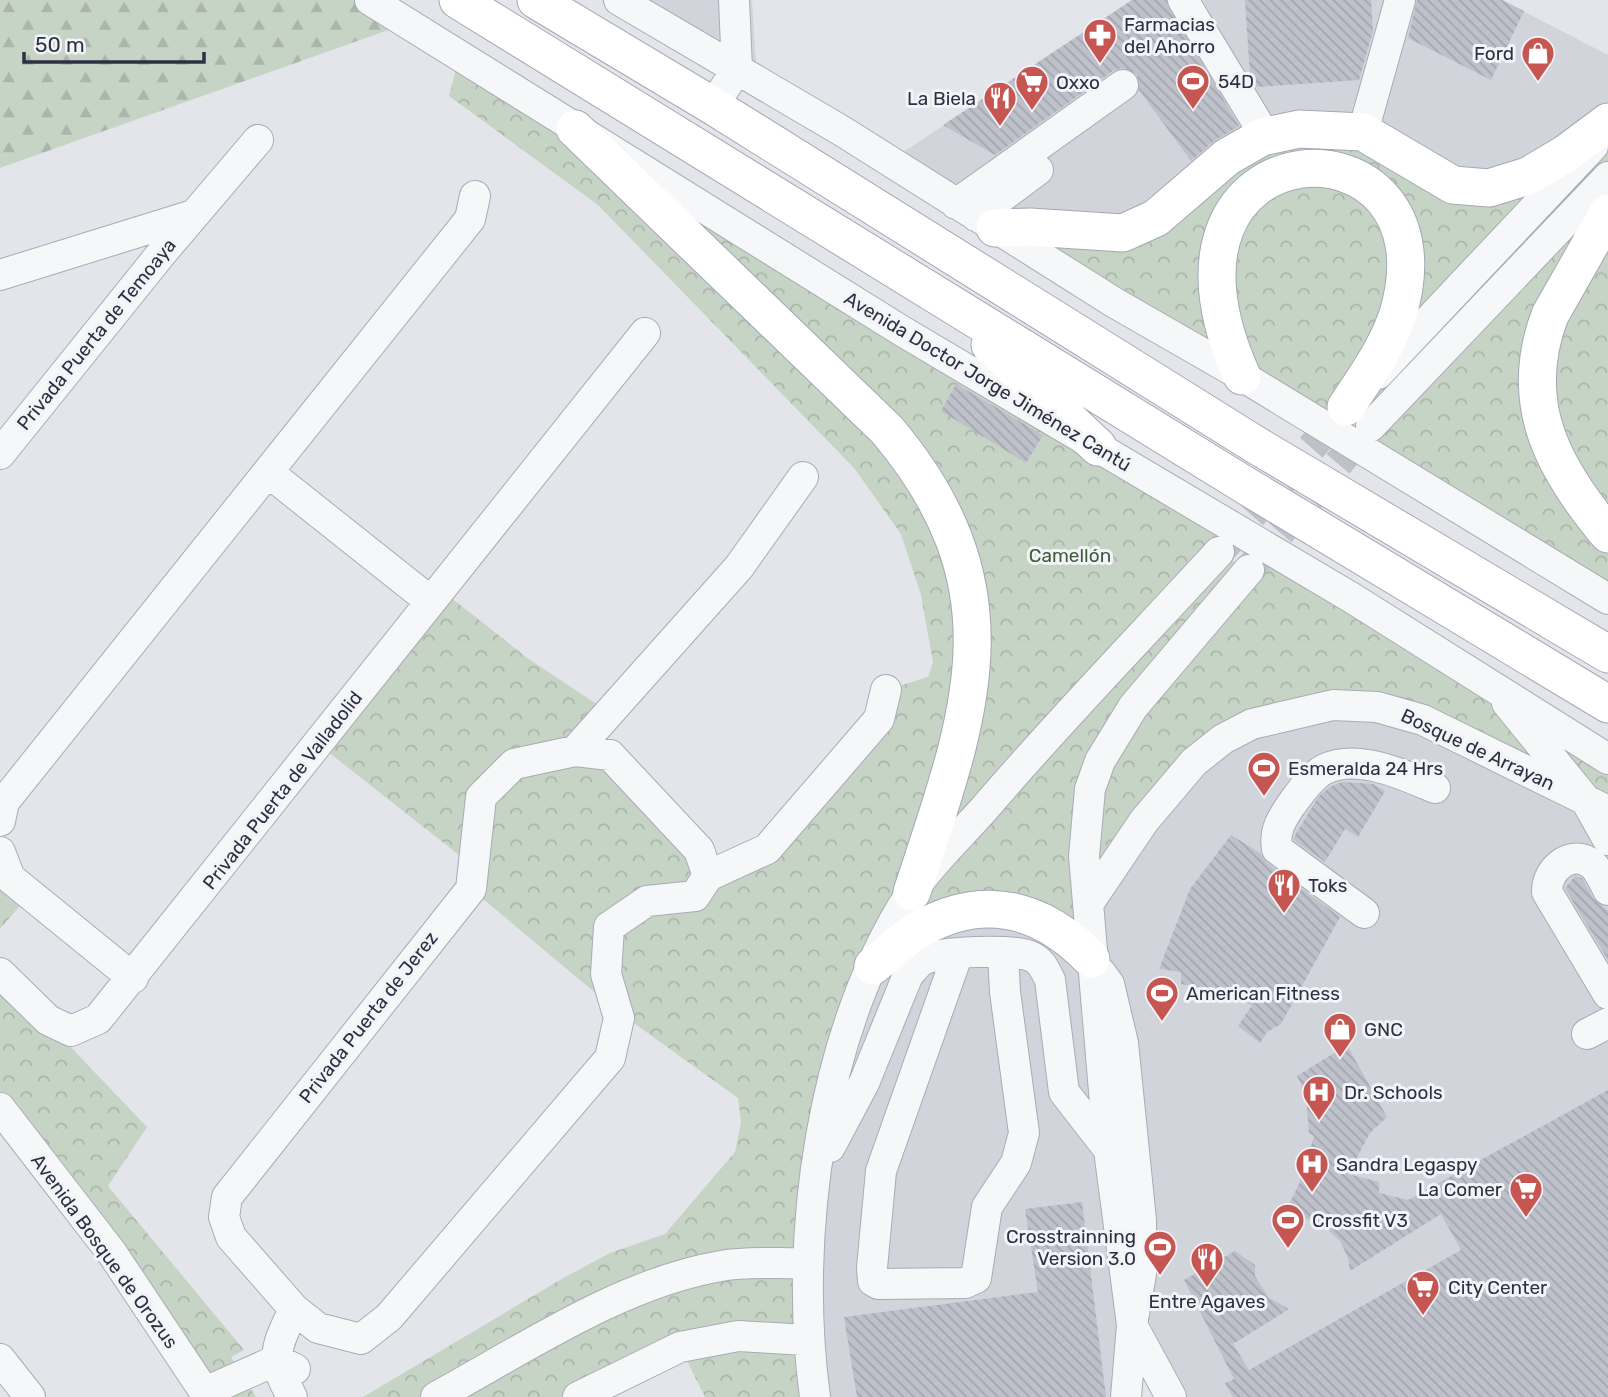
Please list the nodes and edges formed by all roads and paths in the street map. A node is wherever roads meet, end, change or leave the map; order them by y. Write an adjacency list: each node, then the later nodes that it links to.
1 (370, 0): 12 (street, Avenida Doctor Jorge Jiménez Cantú)
2 (458, 0): 24 (main road)
3 (536, 0): 10 (main road)
4 (619, 0): 8 (street)
5 (734, 0): 8 (street)
6 (1183, 0): 15 (street)
7 (1400, 0): 14 (street)
8 (737, 69): 10 (street); 22 (street)
9 (1123, 85): 22 (street)
10 (713, 106): 37 (main road)
11 (1608, 122): 14 (main road)
12 (575, 130): 28 (street, Avenida Doctor Jorge Jiménez Cantú); 50 (main road)
13 (1608, 130): 27 (street)
14 (1363, 132): 15 (main road)
15 (1266, 137): 22 (main road)
16 (258, 140): 21 (street, Privada Puerta de Temoaya)
17 (1038, 170): 22 (street)
18 (1608, 177): 27 (street)
19 (475, 196): 30 (street)
20 (1608, 213): 32 (main road)
21 (193, 215): 23 (street, Privada Puerta de Temoaya); 29 (street, Privada Puerta de Temoaya)
22 (976, 216): 26 (street)
23 (0, 275)
24 (933, 292): 28 (main road); 40 (main road)
25 (645, 333): 36 (street, Privada Puerta de Valladolid)
26 (1242, 376): 27 (main road); 35 (street)
27 (1352, 416)
28 (1098, 447): 38 (street, Avenida Doctor Jorge Jiménez Cantú)
29 (0, 454)
30 (269, 473): 36 (street); 45 (street)
31 (803, 477): 41 (street)
32 (1608, 534)
33 (1219, 552): 50 (street)
34 (1249, 570): 51 (street)
35 (1608, 599)
36 (430, 601): 58 (street, Privada Puerta de Valladolid)
37 (1608, 654)
38 (1492, 684): 42 (street, Avenida Doctor Jorge Jiménez Cantú); 44 (street)
39 (886, 690): 48 (street, Privada Puerta de Jerez)
40 (1608, 704)
41 (575, 751): 48 (street, Privada Puerta de Jerez); 64 (street, Privada Puerta de Jerez)
42 (1608, 759)
43 (1435, 788): 52 (street)
44 (1597, 805): 46 (street); 51 (street, Bosque de Arrayan)
45 (0, 821)
46 (1608, 839)
47 (0, 852): 58 (street)
48 (708, 876): 66 (street, Privada Puerta de Jerez)
49 (1608, 890): 59 (street)
50 (912, 892): 56 (street)
51 (1090, 901): 55 (street)
52 (1364, 913)
53 (958, 953): 54 (street); 54 (street); 62 (street)
54 (1003, 954): 61 (street)
55 (1091, 959): 56 (main road); 61 (street); 65 (street)
56 (873, 966): 62 (street)
57 (0, 973): 58 (street, Privada Puerta de Valladolid)
58 (133, 978)
59 (1608, 994)
60 (0, 1108): 70 (street, Avenida Bosque de Orozus)
61 (1109, 1150): 65 (street)
62 (817, 1172): 63 (street)
63 (806, 1263): 67 (street); 72 (street)
64 (294, 1309): 66 (street, Privada Puerta de Jerez); 69 (street)
65 (1132, 1325): 75 (street); 76 (street)
66 (318, 1328): 69 (street)
67 (807, 1340): 73 (street); 74 (street)
68 (0, 1359): 71 (street)
69 (292, 1381): 70 (street)
70 (207, 1395)
71 (30, 1397)
72 (436, 1397)
73 (578, 1397)
74 (815, 1397)
75 (1126, 1397)
76 (1171, 1397)

